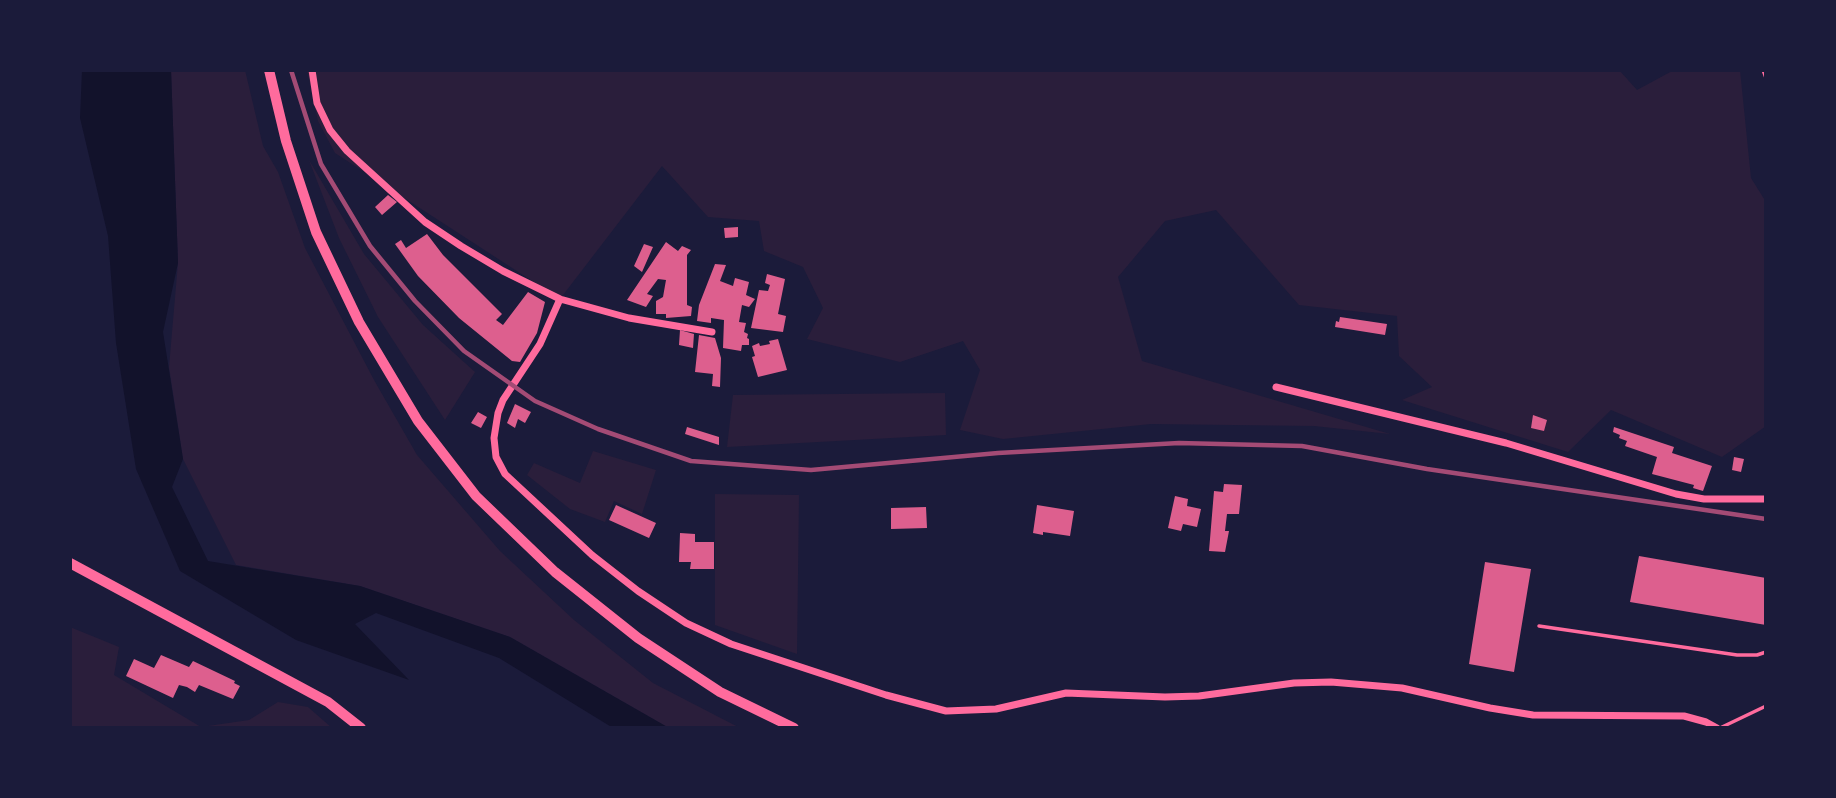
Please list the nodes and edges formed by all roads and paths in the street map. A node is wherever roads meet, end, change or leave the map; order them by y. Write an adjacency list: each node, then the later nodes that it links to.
1 (268, 70): 14 (main road)
2 (312, 70): 5 (street)
3 (1763, 70): 4 (lane)
4 (1766, 78)
5 (560, 299): 6 (street); 15 (street)
6 (712, 332)
7 (1276, 387): 8 (street)
8 (1766, 499)
9 (70, 563): 13 (main road)
10 (1539, 626): 11 (lane)
11 (1766, 652)
12 (1766, 706): 15 (lane)
13 (360, 728)
14 (794, 728)
15 (1718, 728)

